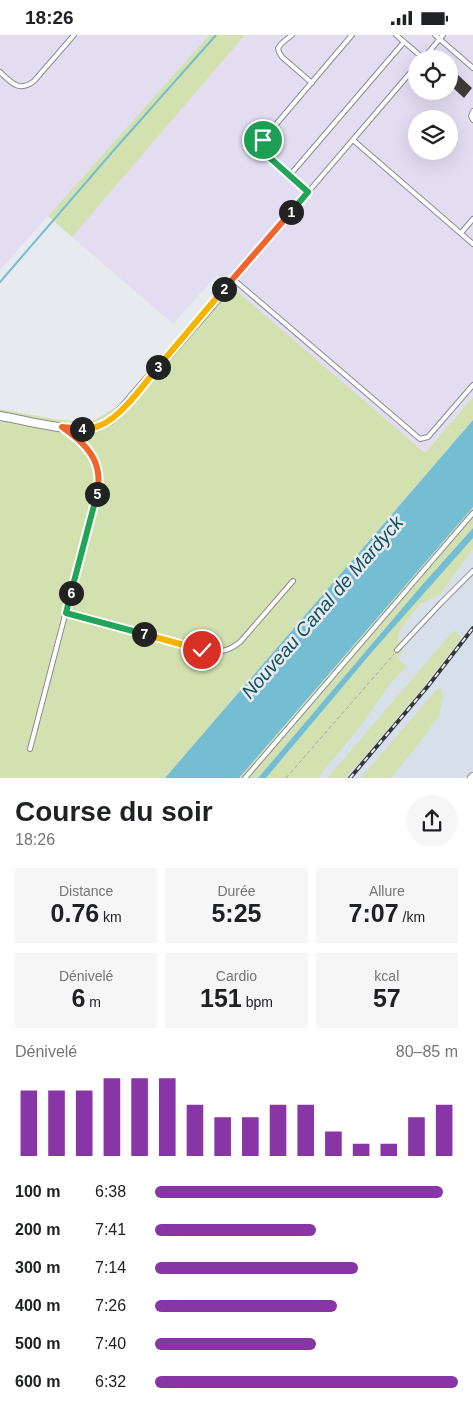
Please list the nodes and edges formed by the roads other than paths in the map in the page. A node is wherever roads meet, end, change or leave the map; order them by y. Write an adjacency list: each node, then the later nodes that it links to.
1 (74, 35): 11 (lane)
2 (292, 35): 13 (lane)
3 (352, 35): 13 (lane)
4 (396, 35): 7 (lane)
5 (435, 35): 6 (lane)
6 (441, 37): 9 (lane); 10 (lane)
7 (404, 41): 8 (lane); 17 (lane)
8 (414, 50)
9 (430, 50)
10 (473, 68)
11 (0, 72)
12 (408, 76): 16 (lane)
13 (312, 83): 17 (lane)
14 (473, 111): 15 (lane)
15 (473, 120)
16 (353, 141): 18 (lane); 20 (lane)
17 (290, 175): 18 (lane)
18 (308, 192): 22 (lane)
19 (473, 219): 20 (lane)
20 (461, 233): 21 (lane)
21 (473, 244)
22 (231, 282): 23 (lane); 25 (street)
23 (473, 385)
24 (0, 416): 25 (street)
25 (62, 427): 29 (lane)
26 (473, 513): 32 (lane)
27 (473, 571): 30 (lane)
28 (293, 581): 29 (lane)
29 (66, 613): 31 (lane)
30 (397, 650)
31 (30, 749)
32 (245, 778)

